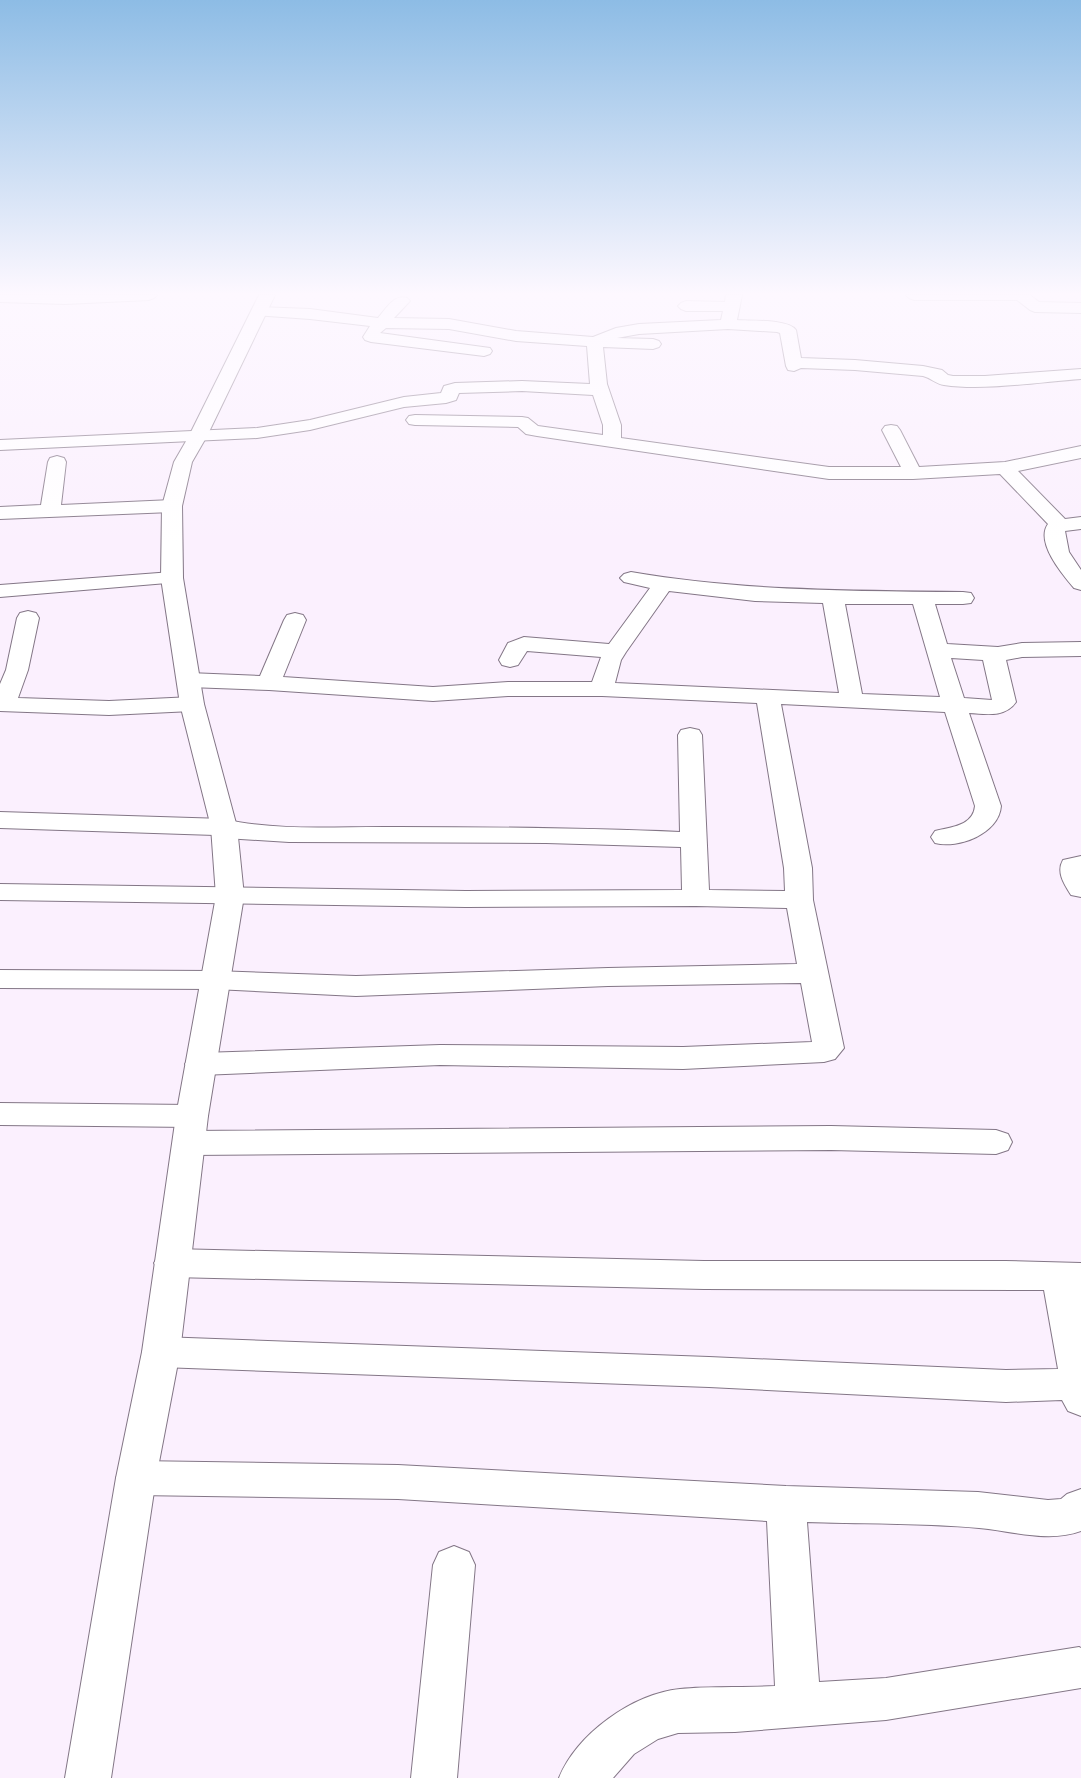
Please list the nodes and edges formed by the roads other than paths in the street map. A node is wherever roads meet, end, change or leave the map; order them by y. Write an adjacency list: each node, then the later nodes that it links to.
1 (226, 378): 8 (street)
2 (599, 378): 5 (street)
3 (941, 378): 4 (street)
4 (1027, 378)
5 (600, 390): 8 (street); 9 (street)
6 (414, 420): 9 (street)
7 (892, 430): 14 (street)
8 (198, 436): 10 (street); 15 (street)
9 (612, 441): 14 (street)
10 (0, 445)
11 (1081, 452): 13 (street)
12 (57, 462): 16 (street)
13 (1004, 468): 14 (street); 19 (street)
14 (914, 472)
15 (172, 506): 16 (street); 20 (street)
16 (50, 511): 17 (street)
17 (0, 513)
18 (1081, 523): 19 (street)
19 (1060, 525): 22 (street)
20 (172, 578): 24 (street); 37 (street)
21 (631, 578): 23 (street)
22 (1081, 584)
23 (663, 585): 25 (street); 32 (street)
24 (0, 590)
25 (833, 597): 26 (street); 39 (street)
26 (922, 598): 27 (street); 31 (street)
27 (963, 598)
28 (28, 618): 40 (street)
29 (295, 620): 35 (street)
30 (1081, 649): 33 (street)
31 (938, 650): 33 (street); 41 (street)
32 (615, 651): 34 (street); 36 (street)
33 (997, 654): 41 (street)
34 (510, 660)
35 (269, 683): 36 (street); 37 (street)
36 (602, 689): 38 (street)
37 (190, 692): 40 (street); 44 (street)
38 (768, 696): 39 (street); 52 (street)
39 (852, 701): 41 (street)
40 (2, 704)
41 (954, 704): 45 (street)
42 (690, 735): 46 (street)
43 (0, 820): 44 (street)
44 (225, 828): 46 (street); 50 (street)
45 (944, 837)
46 (694, 840): 51 (street)
47 (1081, 864): 48 (street)
48 (1081, 889)
49 (0, 892): 50 (street)
50 (230, 896): 51 (street); 55 (street)
51 (696, 898): 52 (street)
52 (799, 900): 53 (street)
53 (815, 973): 55 (street); 56 (street)
54 (0, 978): 55 (street)
55 (215, 980): 56 (street)
56 (201, 1064): 58 (street)
57 (0, 1114): 58 (street)
58 (190, 1130): 59 (street); 60 (street)
59 (996, 1142)
60 (172, 1263): 61 (street); 62 (street)
61 (1070, 1277): 63 (street)
62 (161, 1352): 63 (street); 64 (street)
63 (1080, 1392)
64 (136, 1478): 65 (street); 70 (street)
65 (786, 1504): 66 (street); 69 (street)
66 (1081, 1507)
67 (454, 1565): 71 (street)
68 (1079, 1668): 69 (street)
69 (798, 1705): 72 (street)
70 (88, 1778)
71 (434, 1778)
72 (582, 1778)

